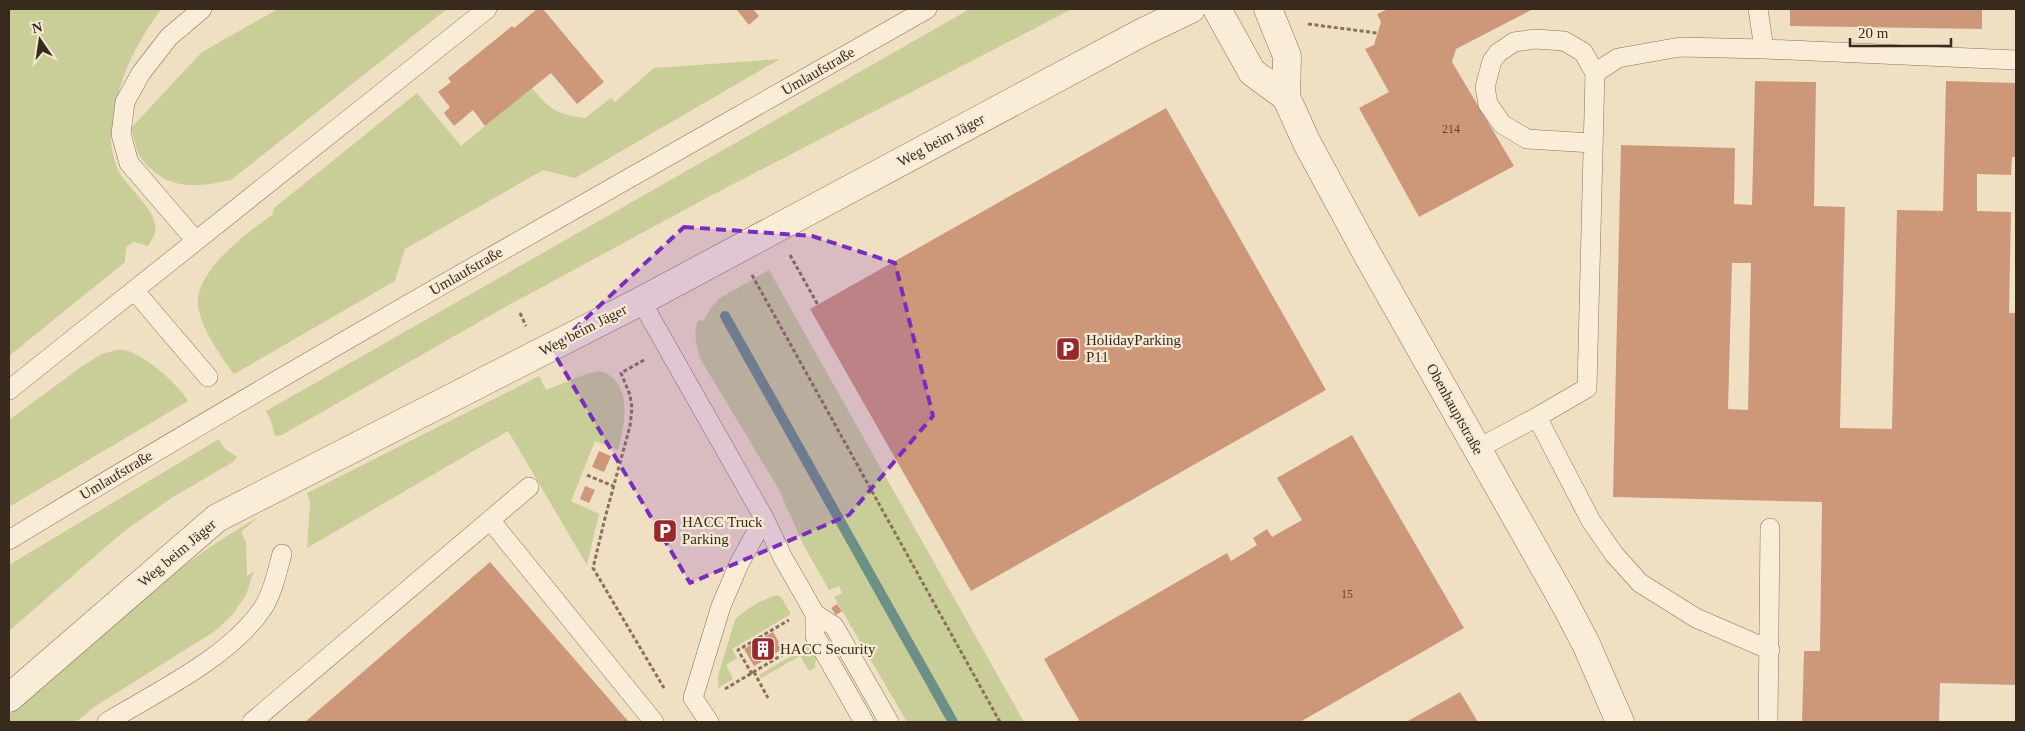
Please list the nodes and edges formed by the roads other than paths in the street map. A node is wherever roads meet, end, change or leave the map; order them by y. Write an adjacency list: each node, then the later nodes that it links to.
1 (202, 9): 13 (lane)
2 (487, 9): 13 (lane)
3 (927, 9): 24 (lane, Umlaufstraße)
4 (1191, 9): 15 (street, Weg beim Jäger)
5 (1217, 9): 11 (street, Obenhauptstraße)
6 (1268, 9): 11 (street, Obenhauptstraße)
7 (1758, 9): 8 (lane)
8 (1764, 49): 9 (lane); 10 (lane)
9 (2016, 60)
10 (1595, 74): 12 (lane); 12 (lane)
11 (1286, 97): 19 (street, Obenhauptstraße)
12 (1592, 143): 18 (lane)
13 (196, 241): 14 (lane)
14 (134, 290): 16 (lane); 17 (lane)
15 (641, 301): 21 (lane); 28 (street, Weg beim Jäger)
16 (208, 377)
17 (9, 390)
18 (1537, 417): 19 (lane); 27 (lane)
19 (1477, 449): 35 (street, Obenhauptstraße)
20 (530, 486): 22 (lane)
21 (764, 518): 26 (lane); 32 (lane)
22 (490, 520): 30 (lane); 31 (lane)
23 (1770, 528): 27 (lane)
24 (9, 540)
25 (282, 554): 29 (lane)
26 (815, 614): 33 (lane); 34 (lane)
27 (1770, 650): 36 (lane)
28 (9, 698)
29 (107, 722)
30 (252, 722)
31 (654, 722)
32 (709, 722)
33 (864, 722)
34 (889, 722)
35 (1620, 722)
36 (1768, 722)

